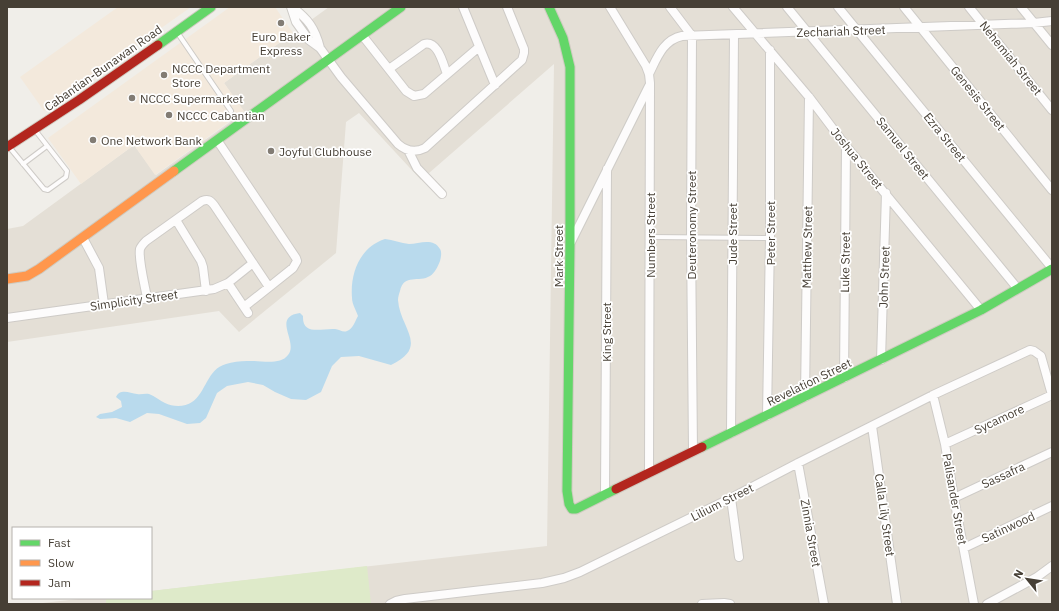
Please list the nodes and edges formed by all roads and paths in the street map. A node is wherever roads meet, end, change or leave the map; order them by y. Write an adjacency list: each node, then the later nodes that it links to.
1 (211, 7): 20 (street, Cabantian-Bunawan Road)
2 (292, 7): 29 (street)
3 (401, 7): 24 (street)
4 (463, 7): 27 (street)
5 (507, 7): 34 (street)
6 (549, 7): 55 (street, Mark Street)
7 (610, 7): 32 (street, Numbers Street)
8 (670, 7): 25 (street)
9 (733, 7): 22 (street, Joshua Street)
10 (787, 7): 21 (street, Samuel Street)
11 (838, 7): 19 (street, Ezra Street)
12 (904, 7): 18 (street, Genesis Street)
13 (970, 7): 17 (street, Nehemiah Street)
14 (1021, 7): 16 (street)
15 (1052, 21): 16 (street, Zechariah Street)
16 (1034, 23): 17 (street, Zechariah Street); 26 (street)
17 (984, 25): 18 (street, Zechariah Street); 36 (street, Nehemiah Street)
18 (921, 28): 19 (street, Zechariah Street); 46 (street, Genesis Street)
19 (857, 30): 21 (street, Zechariah Street); 57 (street, Ezra Street)
20 (176, 32): 37 (lane); 38 (street, Cabantian-Bunawan Road)
21 (809, 32): 22 (street, Zechariah Street); 61 (street, Samuel Street)
22 (756, 34): 23 (street, Zechariah Street); 28 (street, Joshua Street)
23 (734, 35): 25 (street, Zechariah Street); 52 (street, Jude Street)
24 (362, 36): 29 (street); 30 (street)
25 (692, 36): 32 (street, Zechariah Street); 51 (street, Deuteronomy Street)
26 (1052, 45)
27 (479, 47): 31 (street); 34 (street)
28 (770, 50): 35 (street, Joshua Street); 54 (street, Peter Street)
29 (329, 60): 39 (street); 43 (street)
30 (389, 69): 31 (street); 31 (street)
31 (447, 74)
32 (649, 74): 33 (street, Numbers Street)
33 (650, 83): 45 (street); 50 (street, Numbers Street)
34 (495, 85): 43 (street)
35 (810, 97): 41 (street, Joshua Street); 71 (street, Matthew Street)
36 (1052, 110)
37 (231, 111)
38 (34, 130): 40 (lane); 42 (street, Cabantian-Bunawan Road)
39 (217, 140): 53 (street); 60 (street)
40 (47, 146): 44 (lane); 44 (lane)
41 (846, 146): 47 (street, Joshua Street); 68 (street, Luke Street)
42 (8, 147): 44 (lane)
43 (408, 150): 48 (street)
44 (23, 164)
45 (607, 169): 55 (street); 80 (street, King Street)
46 (1052, 190)
47 (886, 193): 65 (street, Joshua Street); 67 (street, John Street)
48 (442, 194)
49 (176, 220): 56 (street); 62 (street); 63 (street)
50 (650, 237): 51 (lane); 79 (street, Numbers Street)
51 (691, 237): 52 (lane); 76 (street, Deuteronomy Street)
52 (732, 237): 54 (lane); 74 (street, Jude Street)
53 (83, 238): 58 (street); 64 (street)
54 (770, 238): 72 (street, Peter Street)
55 (570, 243): 84 (street, Mark Street)
56 (253, 263): 59 (street, Simplicity Street); 60 (street)
57 (1052, 268): 61 (street, Revelation Street)
58 (7, 279)
59 (228, 283): 60 (street); 62 (street, Simplicity Street)
60 (269, 287)
61 (1018, 289): 65 (street, Revelation Street)
62 (206, 291): 63 (street, Simplicity Street)
63 (147, 298): 64 (street, Simplicity Street)
64 (104, 304): 66 (street, Simplicity Street)
65 (981, 310): 67 (street, Revelation Street)
66 (7, 318)
67 (881, 360): 68 (street, Revelation Street)
68 (844, 378): 71 (street, Revelation Street)
69 (934, 395): 70 (street, Lilium Street); 73 (street, Lilium Street); 75 (street, Palisander Street)
70 (1052, 395): 75 (street, Sycamore)
71 (805, 397): 72 (street, Revelation Street)
72 (767, 416): 74 (street, Revelation Street)
73 (872, 426): 78 (street, Lilium Street); 92 (street, Calla Lily Street)
74 (731, 433): 76 (street, Revelation Street)
75 (945, 444): 82 (street, Palisander Street)
76 (693, 451): 79 (street, Revelation Street)
77 (1052, 452): 82 (street, Sassafra)
78 (798, 463): 81 (street, Lilium Street); 91 (street, Zinnia Street)
79 (649, 473): 80 (street, Revelation Street)
80 (605, 495): 84 (street, Revelation Street)
81 (731, 498): 86 (street); 88 (street, Lilium Street)
82 (954, 498): 85 (street, Palisander Street)
83 (1052, 506): 85 (street, Satinwood)
84 (572, 509)
85 (964, 548): 93 (street, Palisander Street)
86 (739, 557)
87 (1052, 566): 94 (street)
88 (390, 604)
89 (702, 604): 90 (street)
90 (730, 604)
91 (824, 604)
92 (897, 604)
93 (974, 604)
94 (986, 604)

